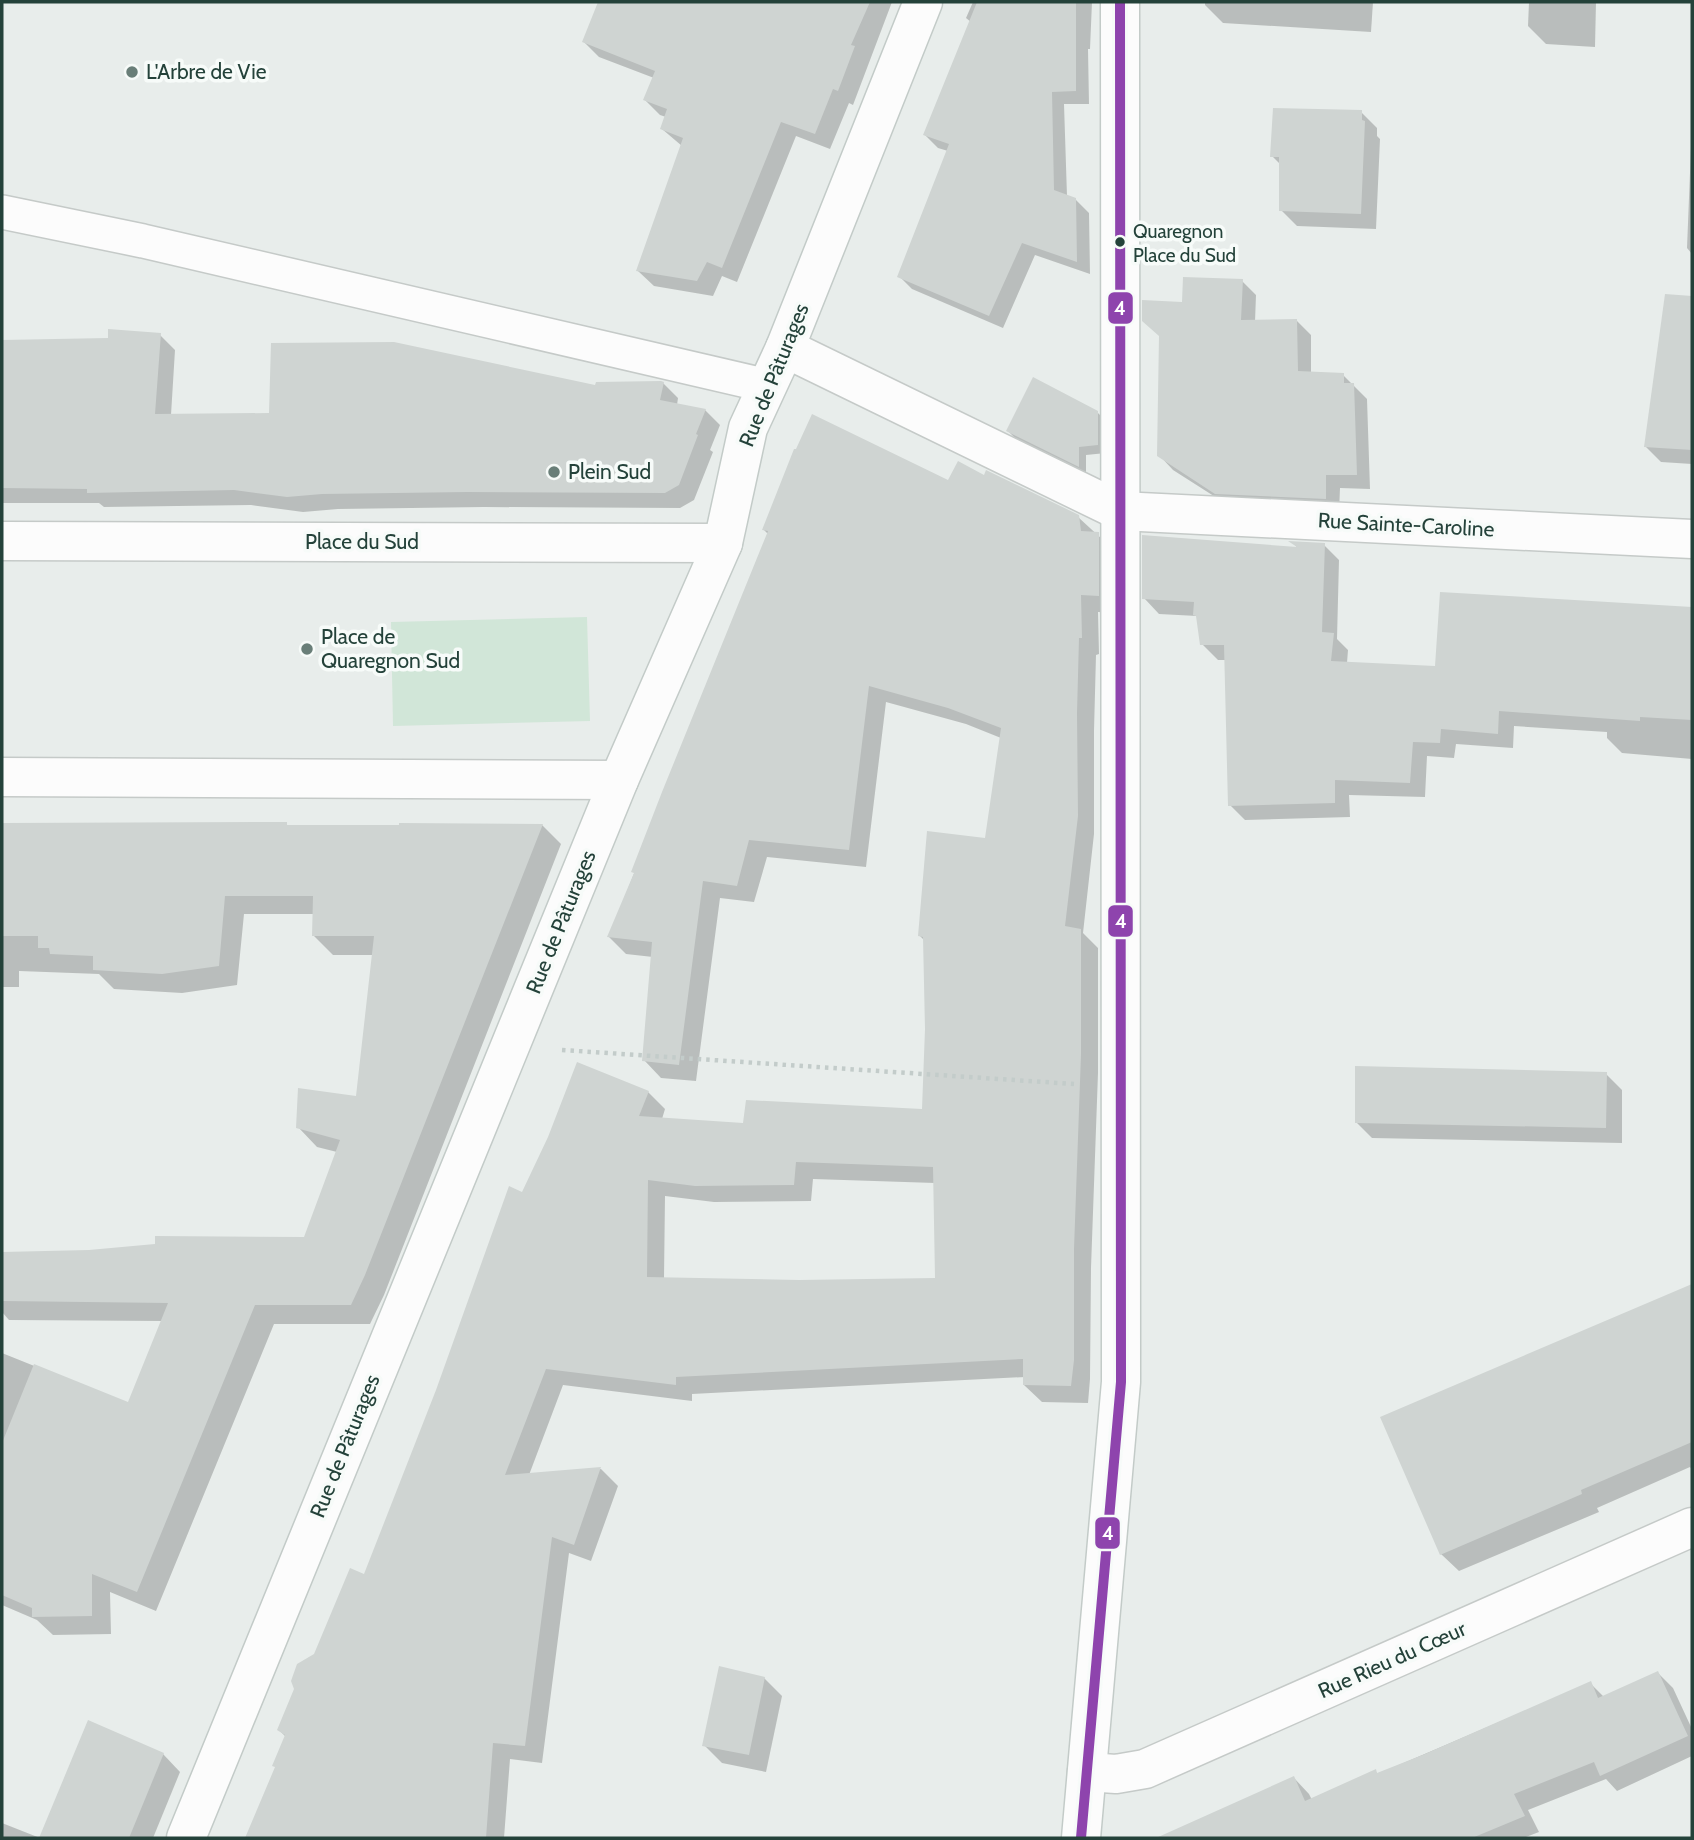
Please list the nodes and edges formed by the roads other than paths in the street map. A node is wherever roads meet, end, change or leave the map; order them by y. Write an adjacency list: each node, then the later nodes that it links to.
1 (923, 2): 4 (street, Rue de Pâturages)
2 (1120, 2): 6 (street)
3 (2, 212): 5 (lane)
4 (785, 348): 5 (street, Rue de Pâturages); 6 (street)
5 (768, 386): 9 (street, Rue de Pâturages)
6 (1121, 511): 7 (street, Rue Sainte-Caroline); 13 (street)
7 (1692, 539)
8 (2, 541): 9 (street, Place du Sud)
9 (723, 542): 11 (street, Rue de Pâturages)
10 (2, 777): 11 (street)
11 (619, 780): 14 (street, Rue de Pâturages)
12 (1692, 1527): 13 (street, Rue Rieu du Cœur)
13 (1087, 1772): 15 (street)
14 (186, 1838)
15 (1081, 1838)

